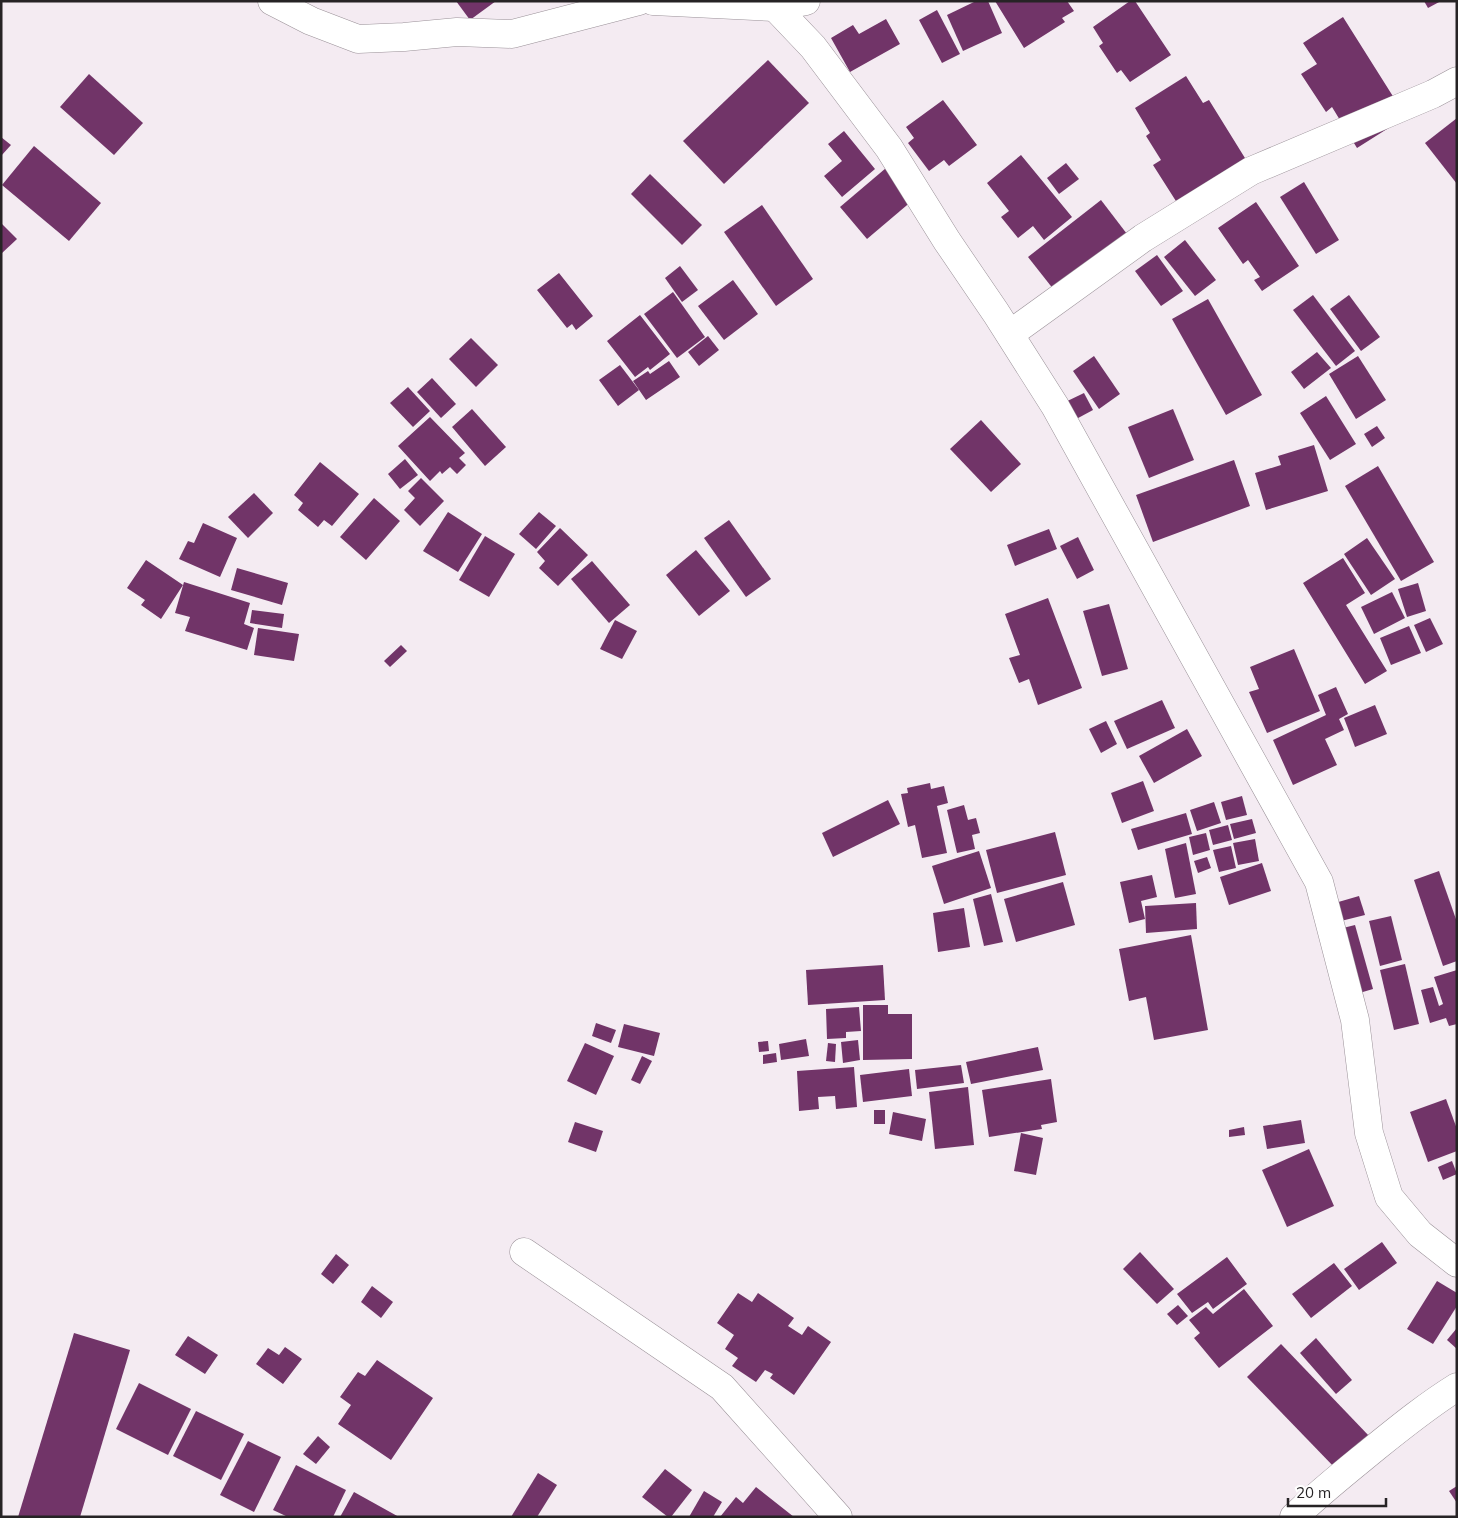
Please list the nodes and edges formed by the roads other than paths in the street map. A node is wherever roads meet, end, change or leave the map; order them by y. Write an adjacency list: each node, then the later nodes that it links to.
1 (272, 1): 2 (street)
2 (639, 1)
3 (653, 1): 5 (street)
4 (806, 1): 5 (street)
5 (775, 6): 7 (street)
6 (1457, 81): 7 (street)
7 (1010, 334): 9 (street)
8 (524, 1252): 11 (street)
9 (1457, 1263)
10 (1457, 1387): 12 (street)
11 (838, 1517)
12 (1294, 1517)

